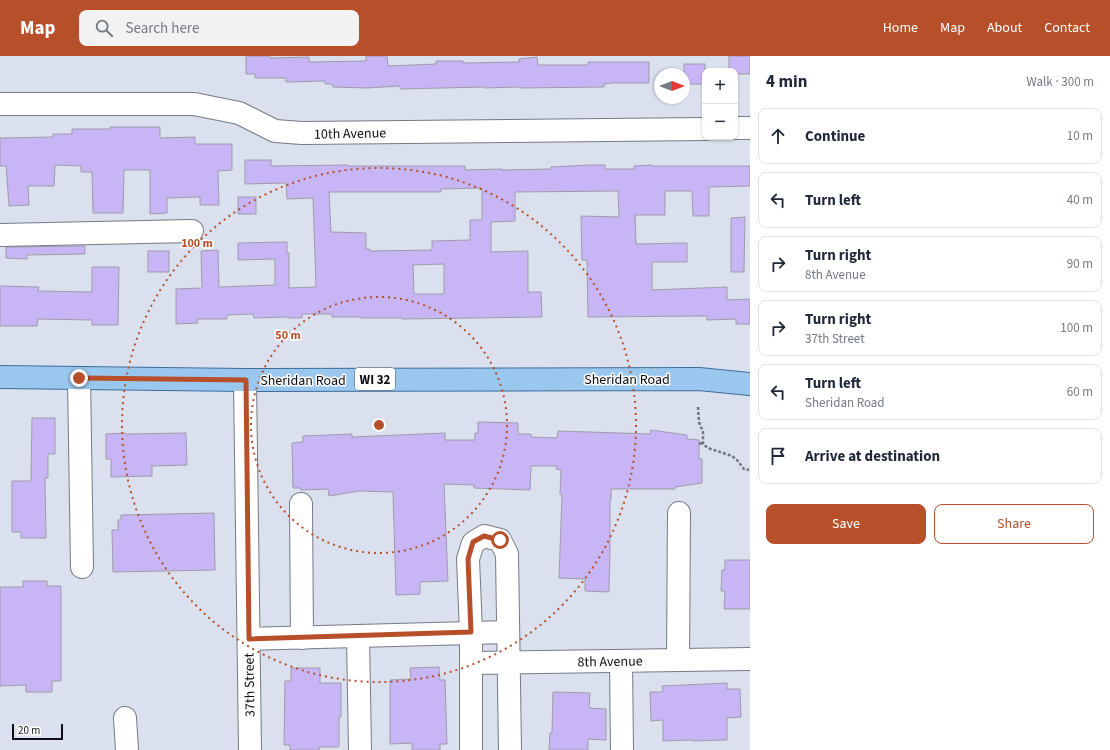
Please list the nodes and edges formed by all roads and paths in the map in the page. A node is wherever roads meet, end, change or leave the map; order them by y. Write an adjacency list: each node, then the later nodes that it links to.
1 (0, 104): 2 (street, 10th Avenue)
2 (702, 128)
3 (738, 128): 4 (street)
4 (750, 128)
5 (192, 230): 6 (street)
6 (0, 235)
7 (0, 377): 8 (main road, Sheridan Road / WI 32)
8 (79, 378): 9 (main road, Sheridan Road / WI 32); 17 (street)
9 (246, 380): 10 (main road, Sheridan Road / WI 32); 22 (street, 37th Street)
10 (750, 384)
11 (698, 407): 13 (path)
12 (699, 443): 13 (path)
13 (703, 444): 14 (path)
14 (748, 470)
15 (301, 504): 21 (street)
16 (679, 513): 24 (street)
17 (82, 566)
18 (471, 632): 19 (street); 19 (street); 20 (street); 27 (street)
19 (508, 632): 26 (street)
20 (358, 636): 21 (street); 31 (street)
21 (302, 638): 22 (street)
22 (249, 639): 30 (street, 37th Street)
23 (750, 659): 24 (street, 8th Avenue)
24 (678, 660): 25 (street, 8th Avenue)
25 (621, 661): 26 (street, 8th Avenue); 34 (street)
26 (509, 662): 27 (street, 8th Avenue); 33 (street)
27 (471, 663): 32 (street)
28 (125, 718): 29 (street)
29 (127, 750)
30 (250, 750)
31 (360, 750)
32 (471, 750)
33 (510, 750)
34 (622, 750)

